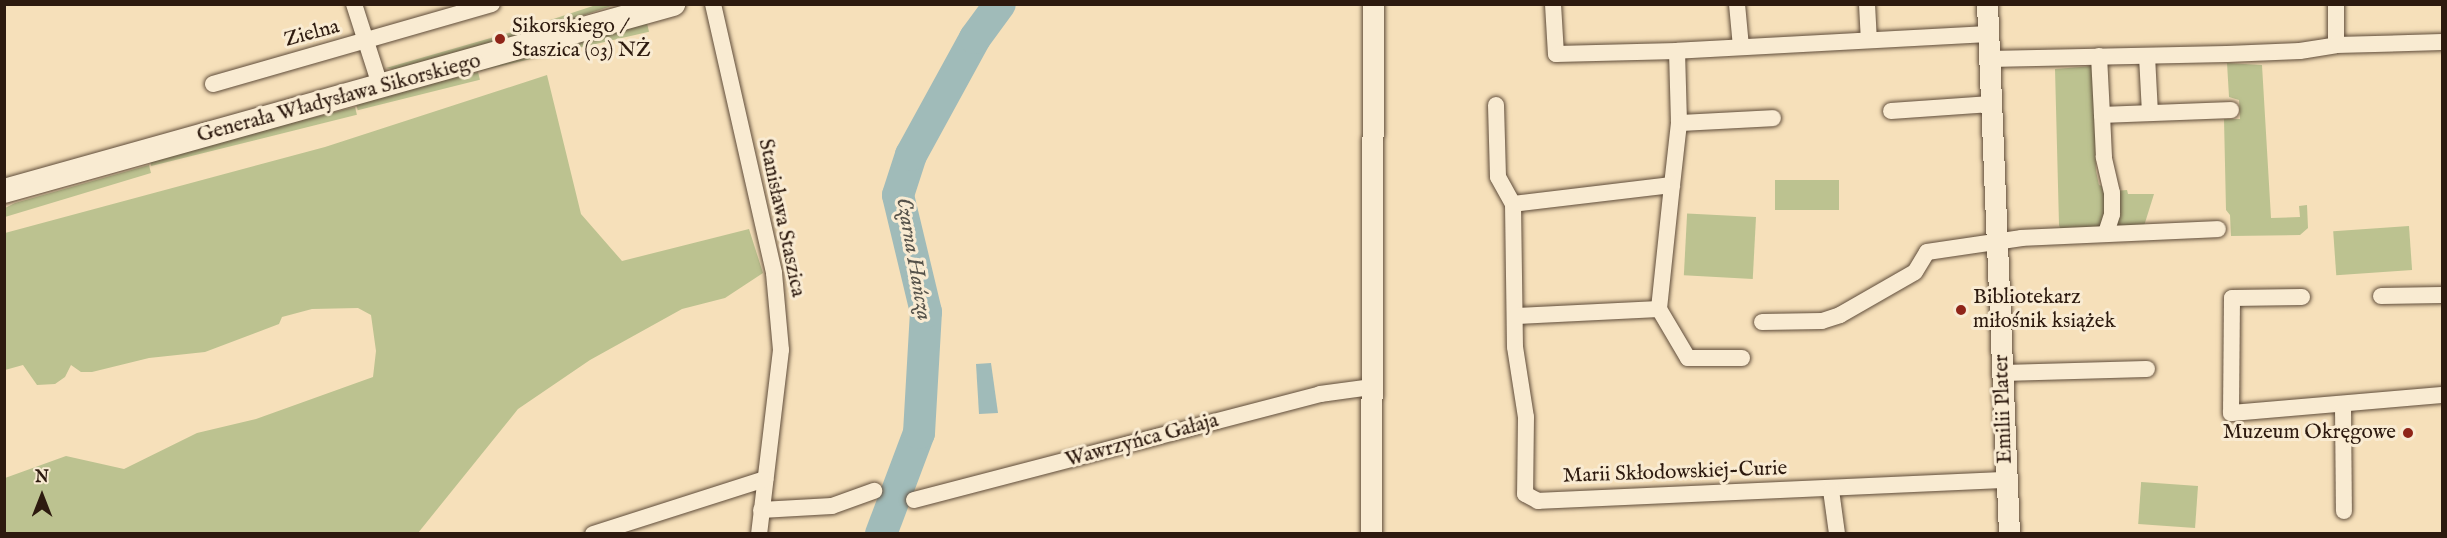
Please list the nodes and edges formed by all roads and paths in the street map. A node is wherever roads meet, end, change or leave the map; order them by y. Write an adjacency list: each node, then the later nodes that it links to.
1 (354, 4): 14 (street)
2 (492, 4): 14 (street, Zielna)
3 (672, 4): 22 (main road, Generała Władysława Sikorskiego)
4 (713, 4): 49 (street, Stanisława Staszica)
5 (1373, 4): 46 (street)
6 (1553, 4): 17 (street)
7 (1737, 4): 16 (street)
8 (1867, 4): 12 (street)
9 (1987, 4): 11 (street, Emilii Plater)
10 (2336, 4): 15 (street)
11 (1988, 34): 12 (street); 20 (street, Emilii Plater)
12 (1869, 39): 16 (street)
13 (2442, 42): 15 (street)
14 (366, 43): 21 (street, Zielna); 22 (street)
15 (2336, 45): 19 (street)
16 (1741, 46): 17 (street)
17 (1677, 51): 30 (street)
18 (2099, 56): 19 (street); 20 (street); 28 (street)
19 (2147, 56): 27 (street)
20 (1989, 59): 23 (street, Emilii Plater)
21 (213, 84)
22 (381, 88): 32 (main road, Generała Władysława Sikorskiego)
23 (1991, 104): 26 (street); 36 (street, Emilii Plater)
24 (1497, 105): 33 (street, Marii Skłodowskiej-Curie)
25 (2231, 110): 27 (street)
26 (1891, 111)
27 (2150, 113): 28 (street)
28 (2102, 115): 35 (street)
29 (1773, 118): 30 (street)
30 (1679, 123): 31 (street)
31 (1672, 185): 33 (street); 40 (street)
32 (4, 190)
33 (1514, 204): 41 (street, Marii Skłodowskiej-Curie)
34 (2218, 228): 35 (street)
35 (2106, 233): 36 (street)
36 (1999, 242): 42 (street); 45 (street, Emilii Plater)
37 (2442, 295): 38 (street)
38 (2381, 296)
39 (2302, 297): 48 (street)
40 (1659, 309): 41 (street); 43 (street)
41 (1517, 316): 51 (street, Marii Skłodowskiej-Curie)
42 (1762, 322)
43 (1742, 358)
44 (2147, 369): 45 (street)
45 (2002, 373): 50 (street, Emilii Plater)
46 (1371, 387): 53 (street, Wawrzyńca Gałaja); 58 (street)
47 (2442, 395): 48 (street)
48 (2343, 406): 55 (street)
49 (765, 479): 54 (street, Stanisława Staszica); 56 (street)
50 (2006, 480): 51 (street, Marii Skłodowskiej-Curie); 60 (street, Emilii Plater)
51 (1831, 490): 59 (street)
52 (874, 491): 54 (street)
53 (914, 500)
54 (761, 510): 57 (street, Stanisława Staszica)
55 (2344, 511)
56 (593, 534)
57 (759, 534)
58 (1371, 534)
59 (1837, 534)
60 (2009, 534)

